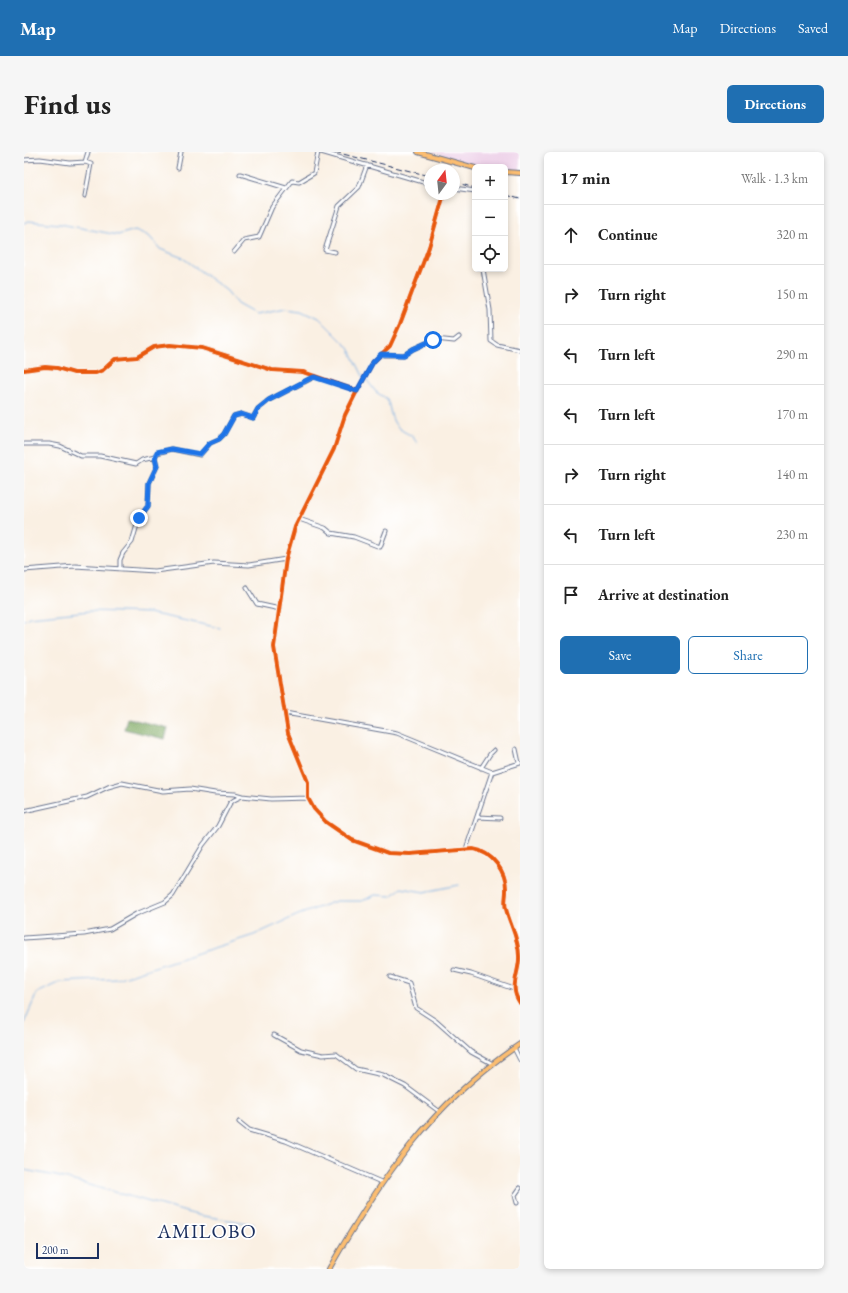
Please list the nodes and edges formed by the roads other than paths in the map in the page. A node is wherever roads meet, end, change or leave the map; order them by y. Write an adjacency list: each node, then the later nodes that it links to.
1 (88, 152): 6 (street)
2 (181, 152): 9 (street)
3 (319, 152): 7 (street); 14 (street)
4 (418, 152): 8 (main road)
5 (24, 160): 6 (street)
6 (85, 162): 17 (street)
7 (367, 165): 13 (street); 20 (street)
8 (472, 167)
9 (178, 168)
10 (508, 172): 11 (main road)
11 (520, 173)
12 (240, 174): 14 (street)
13 (424, 182)
14 (286, 188): 19 (street)
15 (460, 189): 16 (street)
16 (472, 191)
17 (85, 196)
18 (442, 200): 24 (street)
19 (234, 252)
20 (335, 252)
21 (484, 272): 23 (street)
22 (458, 337): 24 (street)
23 (520, 350)
24 (381, 354): 27 (street)
25 (24, 370): 26 (street)
26 (314, 377): 27 (street); 29 (street)
27 (357, 391): 30 (street)
28 (24, 444): 29 (street)
29 (155, 458): 33 (street)
30 (299, 519): 31 (street); 32 (street)
31 (386, 531)
32 (286, 559): 33 (street); 36 (street)
33 (120, 568): 34 (street)
34 (24, 570)
35 (247, 588): 36 (street)
36 (280, 609): 37 (street)
37 (286, 713): 41 (street); 44 (street)
38 (516, 749): 40 (street)
39 (494, 750): 41 (street)
40 (520, 763): 42 (street)
41 (481, 768): 42 (street)
42 (492, 772): 46 (street)
43 (242, 796): 44 (street); 45 (street); 49 (street)
44 (308, 798): 48 (street)
45 (24, 812)
46 (477, 817): 47 (street); 48 (street)
47 (500, 818)
48 (466, 849): 50 (street)
49 (24, 938)
50 (520, 954): 53 (street)
51 (454, 970): 53 (street)
52 (390, 977): 59 (street)
53 (514, 989): 54 (street)
54 (520, 1003)
55 (274, 1035): 60 (street)
56 (520, 1044): 57 (main road)
57 (514, 1048): 58 (street); 59 (main road)
58 (520, 1060)
59 (492, 1064): 60 (main road)
60 (440, 1112): 62 (main road)
61 (239, 1122): 62 (street)
62 (381, 1182): 65 (main road)
63 (520, 1188): 64 (street)
64 (517, 1203)
65 (329, 1269)

